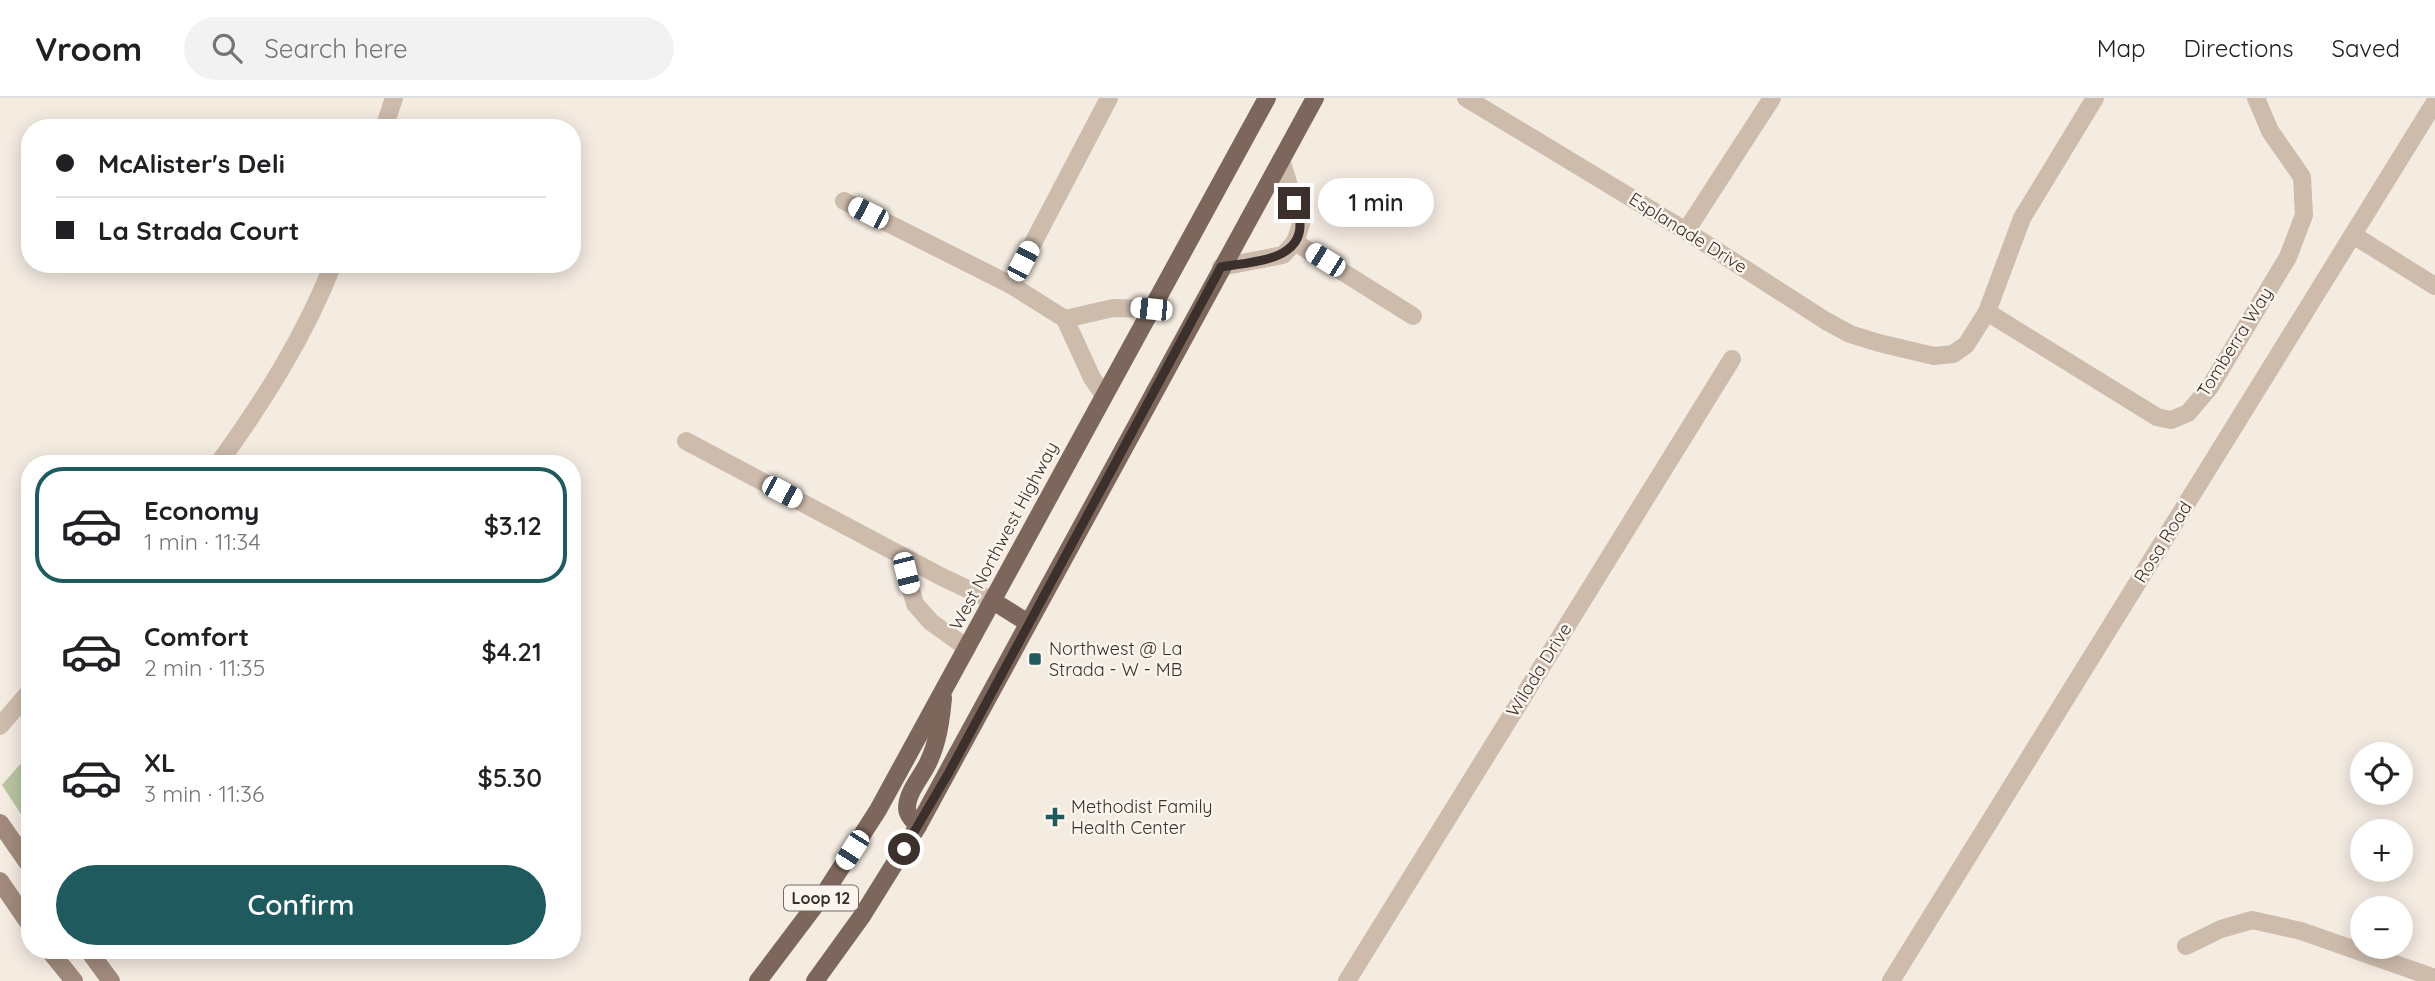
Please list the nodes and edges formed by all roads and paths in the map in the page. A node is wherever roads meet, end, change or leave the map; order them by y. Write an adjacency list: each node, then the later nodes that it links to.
1 (394, 98): 10 (street)
2 (1109, 98): 18 (street)
3 (1267, 98): 20 (main road, West Northwest Highway / Loop 12)
4 (1315, 98): 11 (main road, Loop 12)
5 (1772, 98): 13 (street)
6 (2095, 98): 21 (street)
7 (2256, 98): 21 (street, Tomberra Way)
8 (1476, 101): 13 (street, Esplanade Drive)
9 (2435, 102): 14 (street, Rosa Road)
10 (387, 119)
11 (1280, 160): 15 (street); 16 (main road, Loop 12)
12 (844, 201): 18 (street)
13 (1686, 231): 21 (street, Esplanade Drive)
14 (2353, 235): 19 (street); 49 (street, Rosa Road)
15 (1295, 242): 16 (street); 22 (street)
16 (1221, 267): 30 (main road, Loop 12)
17 (329, 273): 27 (street)
18 (1011, 285): 23 (street)
19 (2435, 286)
20 (1151, 309): 23 (street); 25 (main road, West Northwest Highway / Loop 12)
21 (1987, 312)
22 (1413, 316)
23 (1065, 319): 25 (street)
24 (1732, 359): 48 (street, Wilada Drive)
25 (1104, 395): 29 (main road, West Northwest Highway / Loop 12)
26 (686, 441): 28 (street)
27 (224, 455)
28 (902, 556): 29 (street); 31 (street)
29 (993, 601): 30 (main road); 31 (main road, West Northwest Highway / Loop 12)
30 (1028, 623): 36 (main road, Loop 12)
31 (967, 648): 32 (main road, West Northwest Highway / Loop 12)
32 (944, 691): 36 (main road); 46 (main road, West Northwest Highway / Loop 12)
33 (21, 702): 34 (street)
34 (0, 726)
35 (0, 823): 37 (main road)
36 (918, 826): 47 (main road, Loop 12)
37 (21, 853)
38 (0, 881): 39 (main road)
39 (21, 912)
40 (2186, 946): 43 (street)
41 (56, 959): 44 (main road)
42 (95, 959): 45 (main road)
43 (2435, 978)
44 (74, 981)
45 (111, 981)
46 (758, 981)
47 (815, 981)
48 (1347, 981)
49 (1891, 981)

